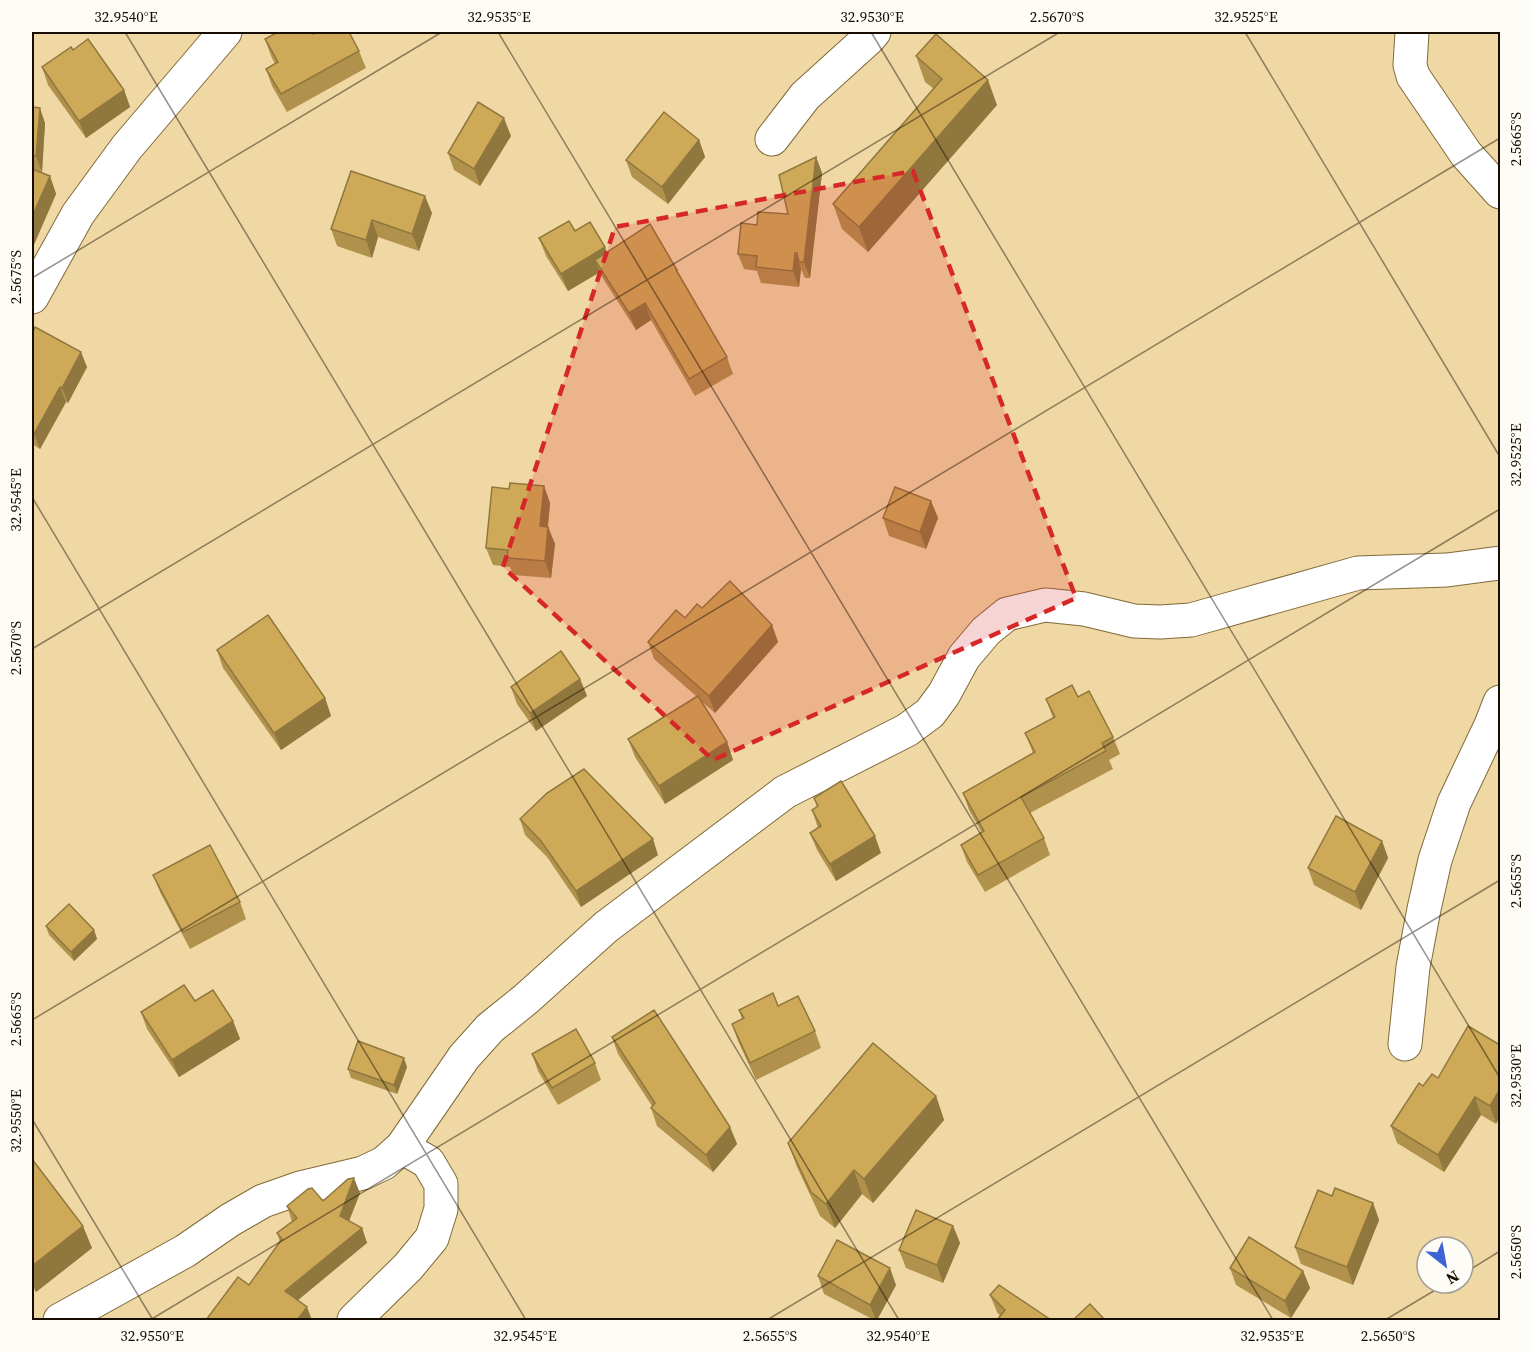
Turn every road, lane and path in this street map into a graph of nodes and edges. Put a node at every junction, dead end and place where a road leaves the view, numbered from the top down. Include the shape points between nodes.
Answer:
1 (225, 32) edge
2 (874, 32) edge
3 (1412, 32) edge
4 (772, 139) dead end
5 (1500, 192) edge
6 (32, 297) edge
7 (1500, 563) edge
8 (1500, 702) edge
9 (1405, 1044) dead end
10 (402, 1147) junction
11 (60, 1320) edge
12 (354, 1320) edge

1 - 6 street via 127,147 78,214
2 - 4 street via 805,96
3 - 5 street via 1413,76 1466,154
7 - 10 street via 1447,570 1358,573 1191,620 1134,621 1045,605 1007,614 964,657 930,713 907,730 785,792 606,927 490,1028 464,1057
8 - 9 street via 1454,803 1435,860 1413,967
10 - 11 street via 363,1173 263,1201 185,1251
10 - 12 street via 428,1162 441,1184 441,1209 432,1238

